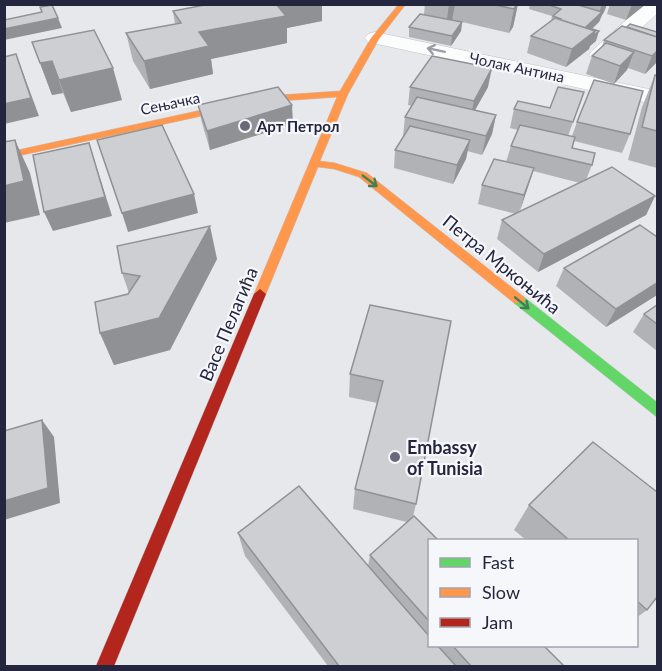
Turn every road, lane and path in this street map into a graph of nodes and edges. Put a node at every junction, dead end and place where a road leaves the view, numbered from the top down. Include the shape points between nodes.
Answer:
1 (403, 4) edge
2 (656, 4) edge
3 (375, 38) junction
4 (573, 78) junction
5 (344, 94) junction
6 (657, 98) edge
7 (4, 156) edge
8 (315, 164) junction
9 (657, 412) edge
10 (105, 666) edge

1 - 3 street, Васе Пелагића
2 - 4 street
4 -> 3 street, Чолак Антина
3 - 5 street, Васе Пелагића
4 - 6 street, Чолак Антина
5 - 7 street, Сењачка via 266,99
5 - 8 street, Васе Пелагића
8 -> 9 street, Петра Мркоњића via 363,175
8 - 10 street, Васе Пелагића

